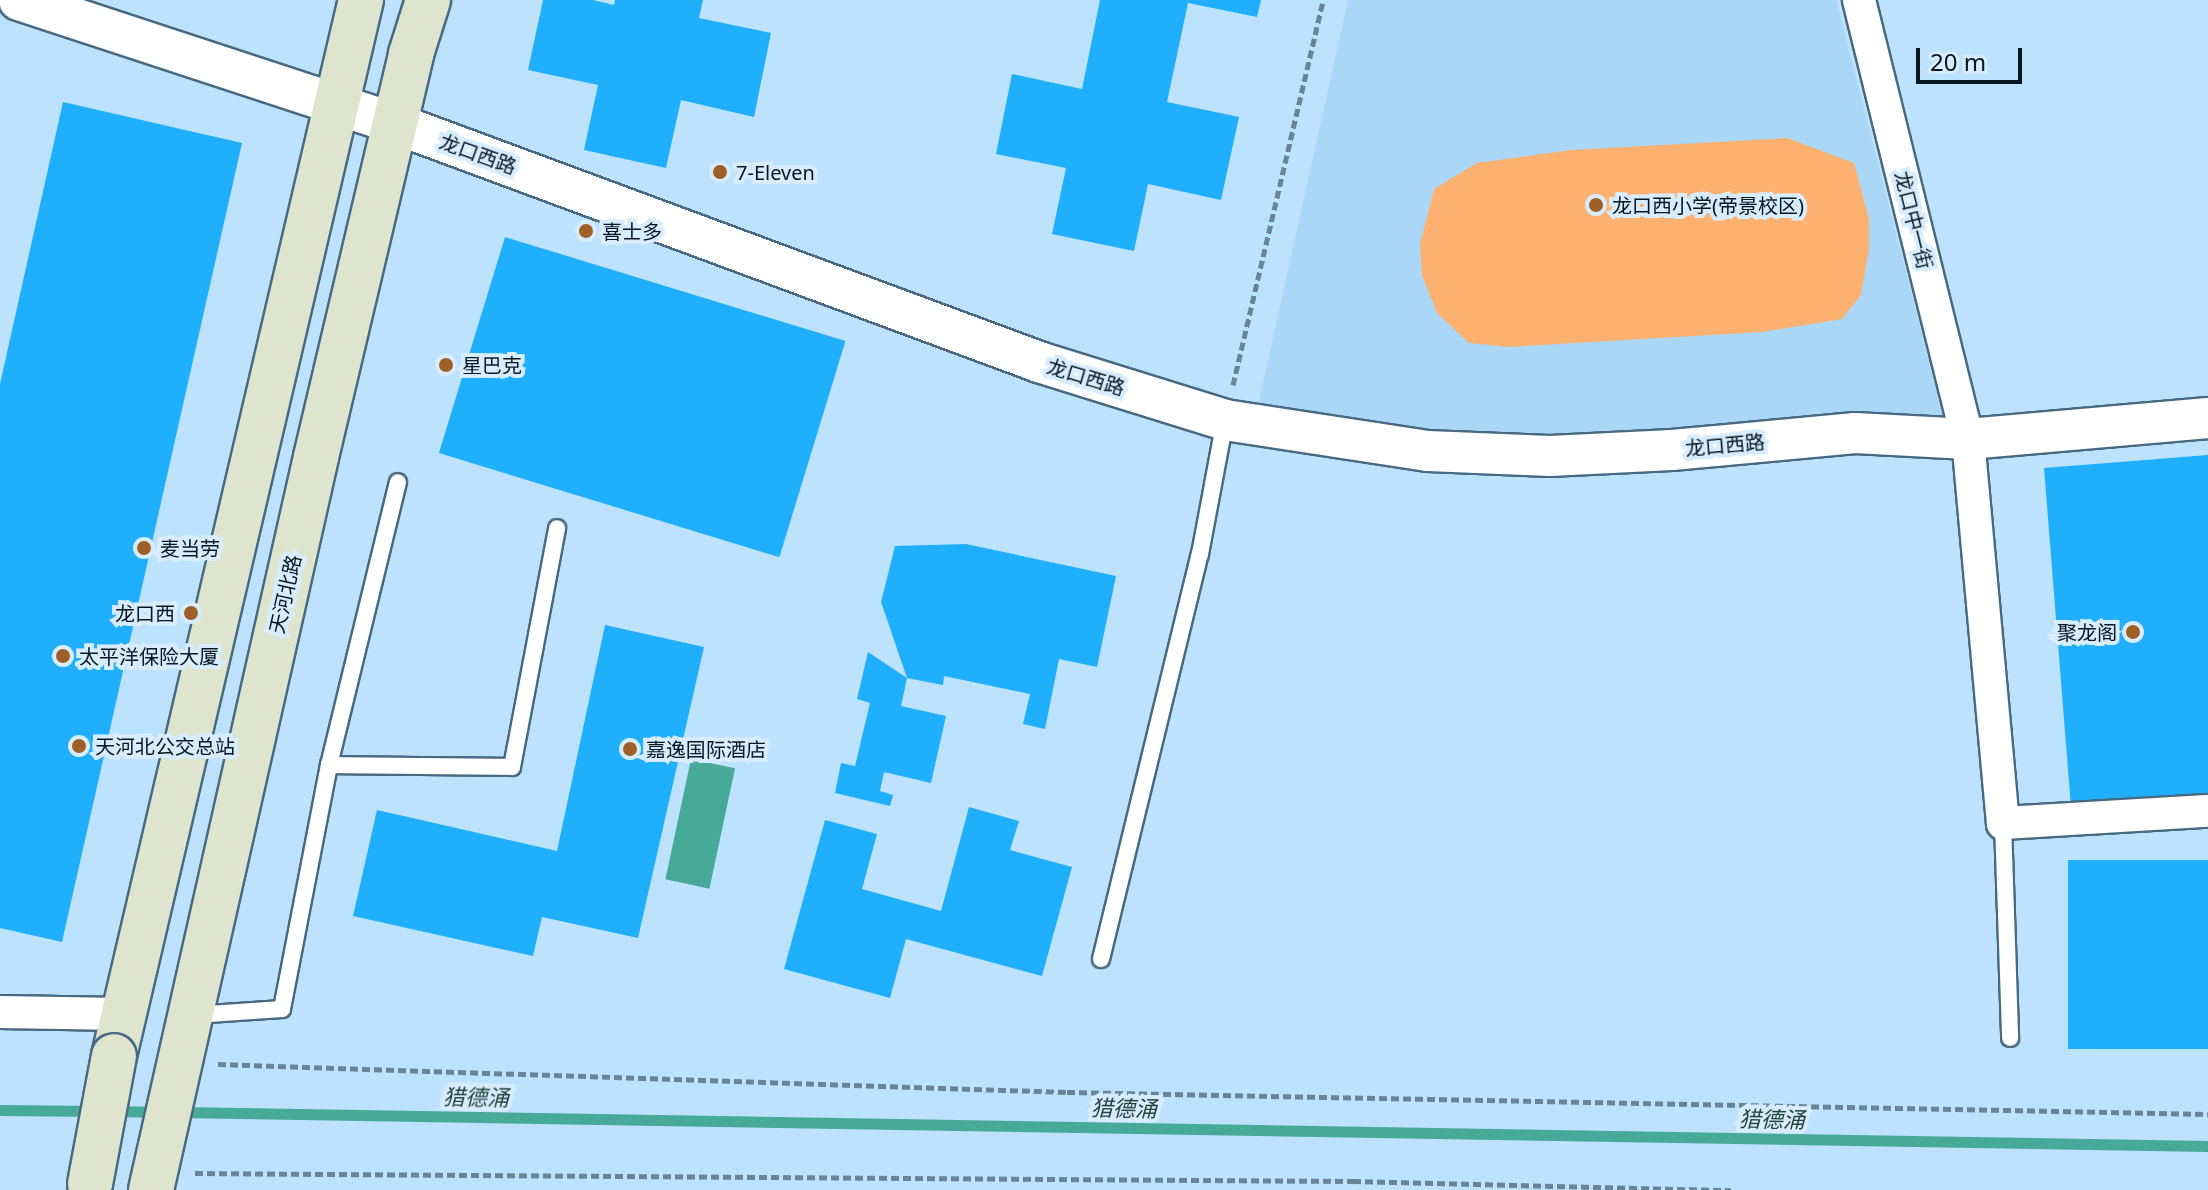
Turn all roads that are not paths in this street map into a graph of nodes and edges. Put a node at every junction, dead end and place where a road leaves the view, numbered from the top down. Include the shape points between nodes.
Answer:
1 (19, 0) edge
2 (361, 0) edge
3 (428, 0) edge
4 (1859, 0) edge
5 (336, 106) junction
6 (394, 123) junction
7 (2208, 418) edge
8 (1225, 420) junction
9 (1968, 439) junction
10 (398, 482) dead end
11 (557, 528) dead end
12 (329, 765) junction
13 (2208, 811) edge
14 (2003, 823) junction
15 (1101, 959) dead end
16 (0, 1012) edge
17 (123, 1014) junction
18 (188, 1015) junction
19 (2010, 1038) dead end
20 (153, 1181) edge
21 (89, 1187) edge

1 - 5 street, 龙口西路
2 - 5 main road
3 - 6 main road, 天河北路
4 - 9 street, 龙口中一街
5 - 6 street, 龙口西路
5 - 17 main road
6 - 8 street, 龙口西路 via 1039,362
6 - 18 main road, 天河北路
7 - 9 street, 龙口西路
8 - 9 street, 龙口西路 via 1428,451 1550,456 1855,433
8 - 15 lane via 1200,554
9 - 14 street, 龙口中一街
10 - 12 lane
11 - 12 lane via 512,767
12 - 18 lane via 282,1009
13 - 14 street
14 - 19 lane
16 - 17 street
17 - 21 main road, bridge
18 - 20 main road, 天河北路

